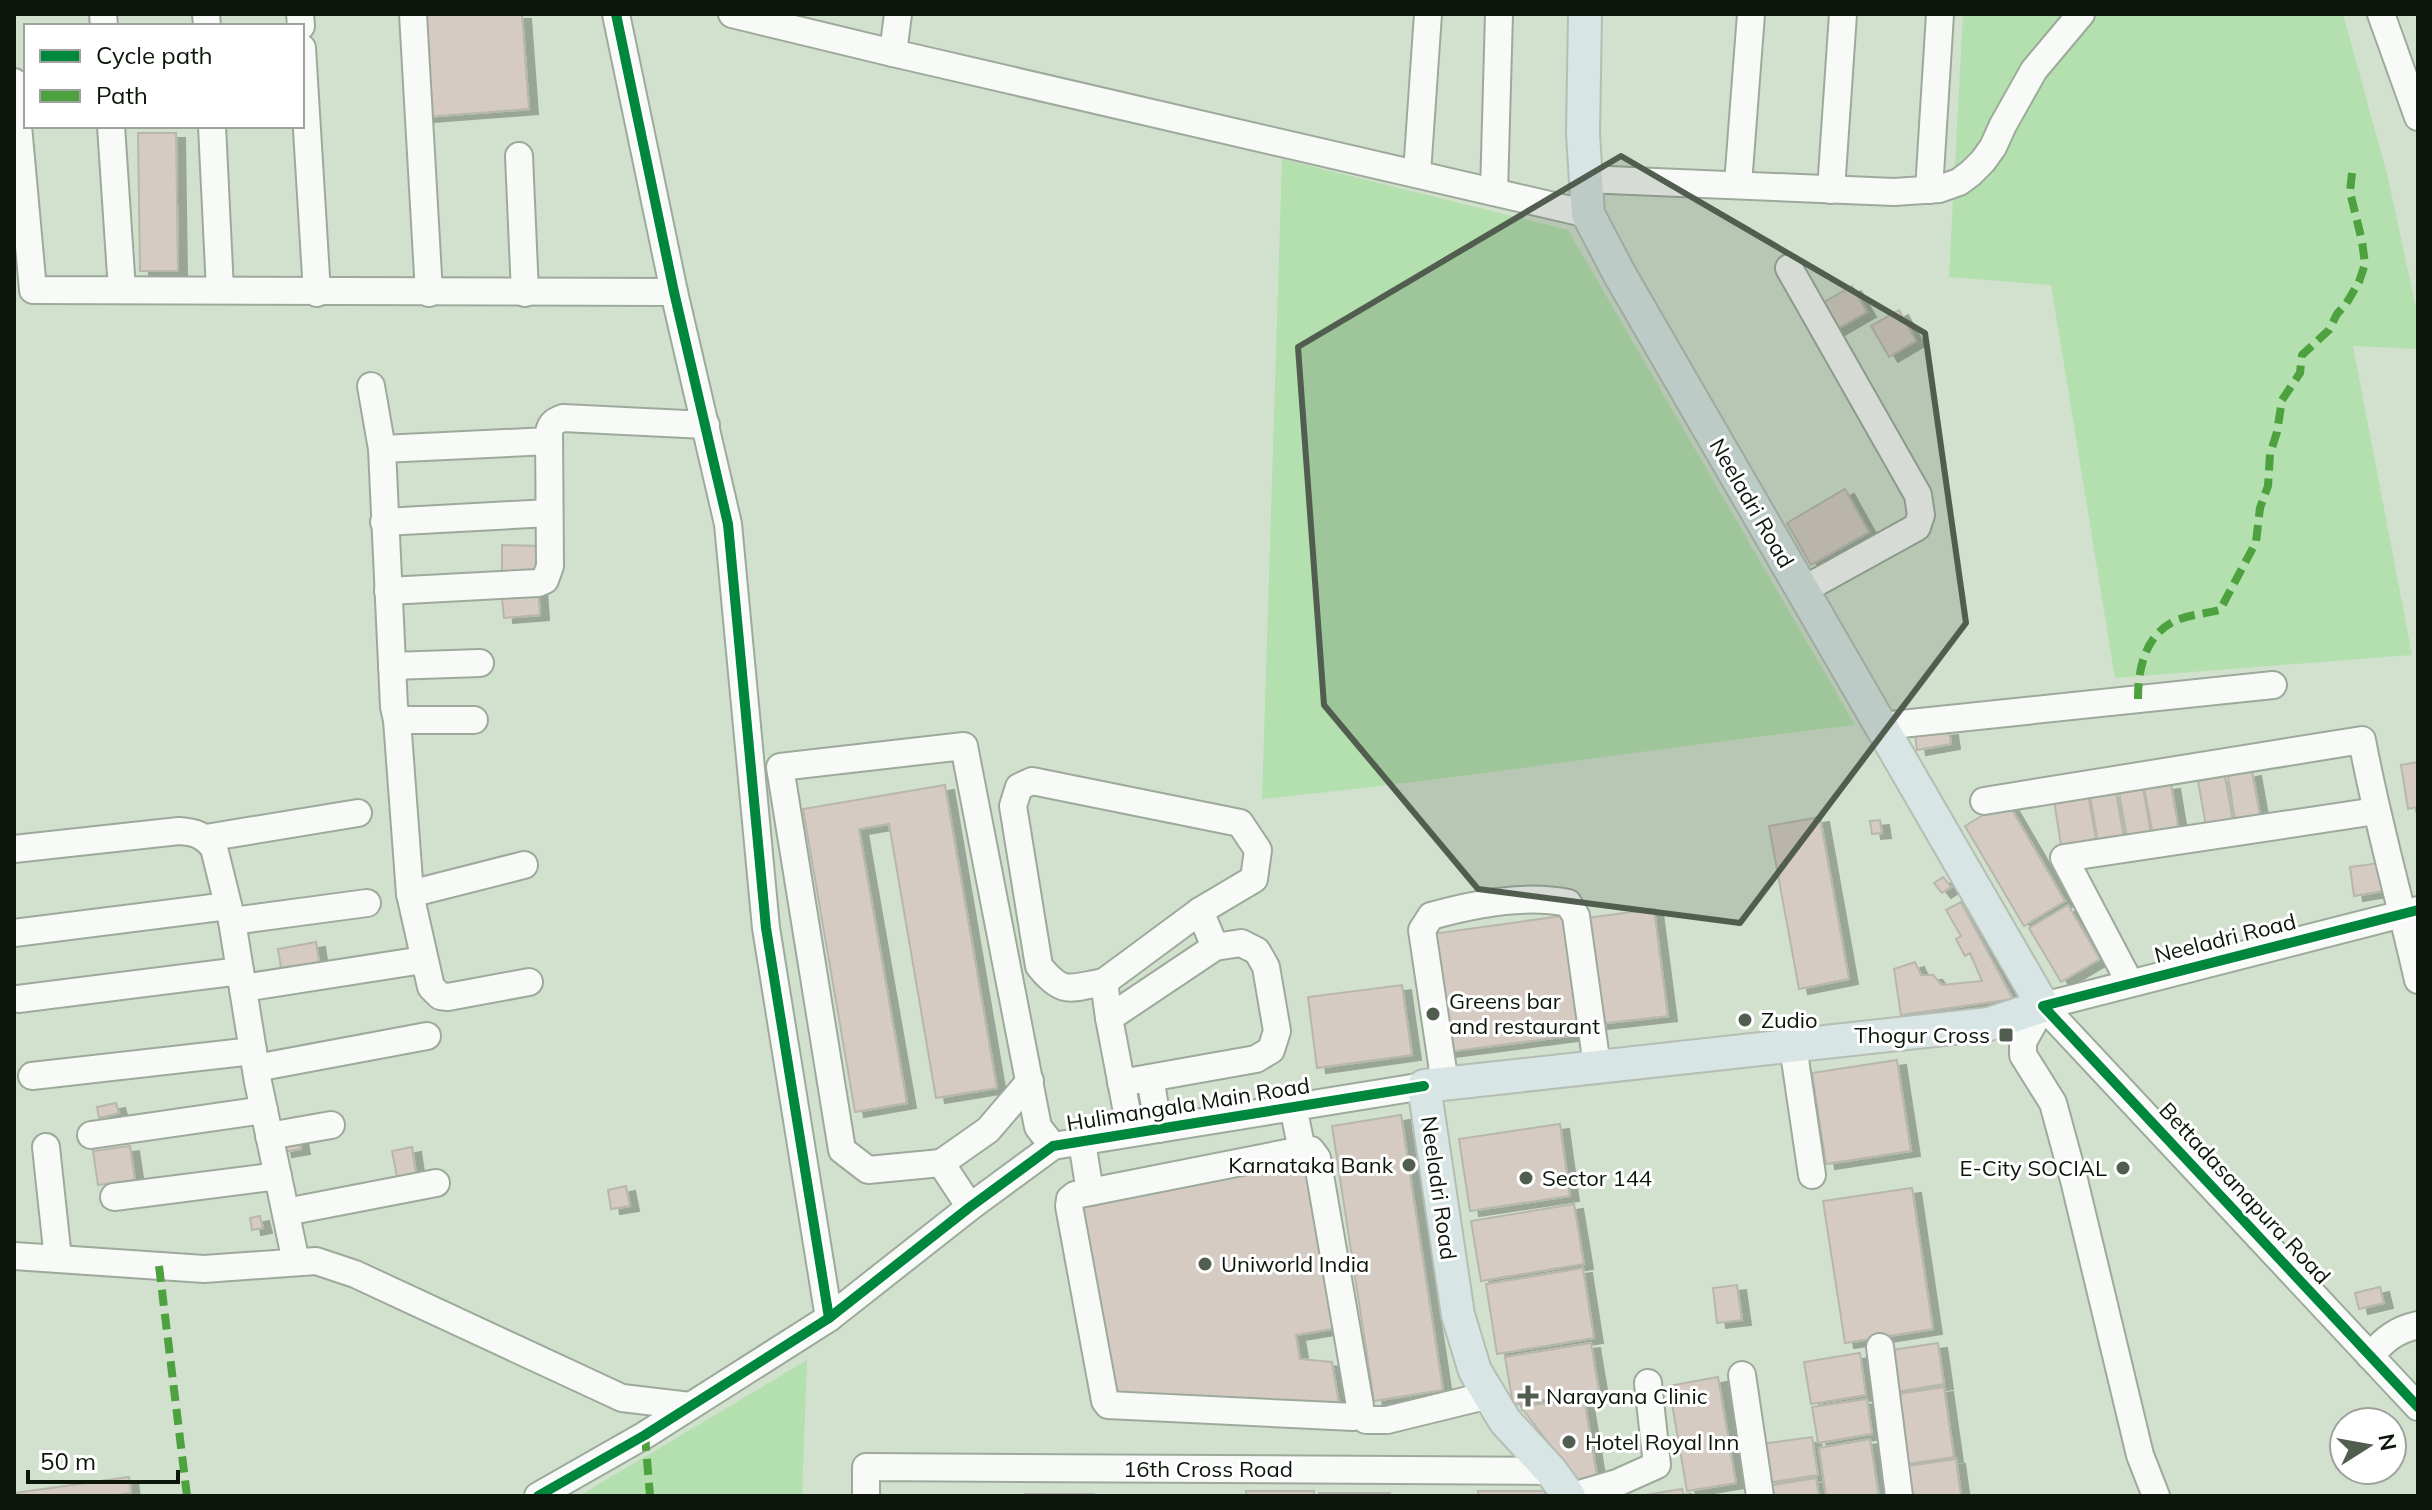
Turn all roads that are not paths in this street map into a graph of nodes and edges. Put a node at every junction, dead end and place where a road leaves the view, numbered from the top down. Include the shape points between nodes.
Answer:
1 (413, 14) edge
2 (616, 14) edge
3 (732, 14) edge
4 (898, 14) edge
5 (1428, 14) edge
6 (1499, 14) edge
7 (1585, 14) edge
8 (1751, 14) edge
9 (1843, 14) edge
10 (1940, 14) edge
11 (2081, 14) edge
12 (2381, 14) edge
13 (893, 53) junction
14 (2408, 54) edge
15 (304, 81) edge
16 (14, 82) edge
17 (2418, 117) edge
18 (111, 128) edge
19 (212, 128) edge
20 (519, 156) dead end
21 (1417, 173) junction
22 (1585, 179) junction
23 (1738, 184) junction
24 (1831, 190) junction
25 (1929, 190) junction
26 (1494, 192) junction
27 (1588, 214) junction
28 (1789, 268) dead end
29 (122, 290) junction
30 (220, 290) junction
31 (674, 292) junction
32 (317, 293) junction
33 (429, 293) junction
34 (525, 293) junction
35 (371, 386) dead end
36 (706, 425) junction
37 (549, 441) junction
38 (382, 449) junction
39 (549, 513) junction
40 (384, 522) junction
41 (1803, 590) junction
42 (388, 591) junction
43 (480, 663) dead end
44 (392, 666) junction
45 (2273, 685) dead end
46 (397, 720) junction
47 (474, 720) dead end
48 (1882, 726) junction
49 (1984, 801) dead end
50 (2376, 811) junction
51 (358, 813) dead end
52 (206, 838) junction
53 (14, 849) edge
54 (524, 865) dead end
55 (410, 894) junction
56 (367, 903) dead end
57 (1200, 911) junction
58 (2411, 912) edge
59 (230, 914) junction
60 (14, 933) edge
61 (1215, 947) junction
62 (423, 960) junction
63 (242, 980) junction
64 (2418, 980) edge
65 (529, 982) dead end
66 (1104, 982) junction
67 (2130, 983) junction
68 (18, 999) dead end
69 (2043, 1006) junction
70 (1109, 1018) junction
71 (427, 1036) dead end
72 (1793, 1046) junction
73 (254, 1059) junction
74 (1597, 1066) junction
75 (32, 1076) dead end
76 (1150, 1078) junction
77 (1030, 1081) junction
78 (1121, 1083) junction
79 (1435, 1085) junction
80 (1293, 1107) junction
81 (264, 1110) junction
82 (331, 1125) dead end
83 (1159, 1129) junction
84 (1131, 1133) junction
85 (91, 1135) dead end
86 (269, 1136) junction
87 (1082, 1142) junction
88 (1053, 1146) junction
89 (46, 1147) dead end
90 (1302, 1150) junction
91 (941, 1163) junction
92 (1812, 1175) dead end
93 (278, 1176) junction
94 (436, 1183) dead end
95 (1090, 1192) junction
96 (114, 1197) dead end
97 (970, 1207) junction
98 (286, 1212) junction
99 (14, 1256) edge
100 (58, 1259) junction
101 (296, 1262) junction
102 (829, 1318) junction
103 (2418, 1325) edge
104 (1880, 1347) dead end
105 (2370, 1356) junction
106 (1742, 1375) dead end
107 (1648, 1383) dead end
108 (1489, 1395) junction
109 (690, 1406) junction
110 (2418, 1407) edge
111 (1359, 1413) junction
112 (1564, 1488) edge
113 (538, 1496) edge
114 (866, 1496) edge
115 (1760, 1496) edge
116 (1899, 1496) edge
117 (2156, 1496) edge

1 - 33 street
2 - 31 street
3 - 13 street
4 - 13 street
5 - 21 street
6 - 26 street
7 - 22 main road, Neeladri Road
8 - 23 street
9 - 24 street
10 - 25 street
11 - 25 street via 2034,70 1983,161 1959,182
12 - 14 street
13 - 21 street
14 - 17 street
15 - 32 street
16 - 29 street via 33,290
18 - 29 street
19 - 30 street
20 - 34 street
21 - 26 street
22 - 23 street
22 - 27 main road, Neeladri Road
23 - 24 street
24 - 25 street
26 - 27 street
27 - 41 main road, Neeladri Road
28 - 41 street via 1918,495 1921,515 1917,527 1902,537
29 - 30 street
30 - 32 street
31 - 34 street
31 - 36 street
32 - 33 street
33 - 34 street
35 - 38 street
36 - 37 street via 563,418 551,426
36 - 102 street via 728,524 766,928
37 - 38 street
37 - 39 street
38 - 40 street
39 - 40 street
39 - 42 street via 550,566 545,580
40 - 42 street
41 - 48 main road, Neeladri Road
42 - 44 street
43 - 44 street
44 - 46 street
45 - 48 street
46 - 47 street
46 - 55 street
48 - 69 main road, Neeladri Road
49 - 50 street via 2362,740
50 - 58 street
50 - 67 street via 2064,858
51 - 52 street
52 - 53 street via 179,831
52 - 59 street via 214,848
54 - 55 street
55 - 62 street
56 - 59 street
57 - 61 street
57 - 66 street
57 - 66 street via 1254,879 1258,850 1240,823 1032,781 1019,787 1013,806 1039,966 1053,985
58 - 64 street
58 - 67 street, Neeladri Road
59 - 60 street
59 - 63 street
61 - 70 street
61 - 76 street via 1241,943 1257,951 1266,967 1277,1031 1271,1050 1256,1059
62 - 63 street
62 - 65 street via 428,981 440,996
63 - 68 street
63 - 73 street
66 - 70 street
67 - 69 street, Neeladri Road
69 - 72 main road, Neeladri Road via 1989,1024
69 - 105 street, Bettadasanapura Road
69 - 117 street via 2023,1042 2023,1055 2053,1103 2140,1455
70 - 78 street
71 - 73 street
72 - 74 main road, Neeladri Road
72 - 92 street
73 - 75 street
73 - 81 street
74 - 79 main road, Neeladri Road
74 - 79 street via 1576,916 1568,903 1531,899 1431,916 1422,930
76 - 78 street
76 - 83 street
77 - 88 street via 1038,1127
77 - 91 street via 988,1130
77 - 91 street via 964,746 780,767 842,1150 868,1170
78 - 84 street
79 - 80 street, Hulimangala Main Road
79 - 108 main road, Neeladri Road via 1458,1315 1475,1371
80 - 83 street, Hulimangala Main Road
80 - 90 street
81 - 85 street
81 - 86 street
82 - 86 street
83 - 84 street, Hulimangala Main Road
84 - 87 street, Hulimangala Main Road
86 - 93 street
87 - 88 street, Hulimangala Main Road
87 - 95 street
88 - 97 street, Hulimangala Main Road
89 - 100 street
90 - 95 street
90 - 111 street via 1311,1150 1317,1158
91 - 97 street
93 - 96 street
93 - 98 street
94 - 98 street
95 - 111 street via 1075,1195 1069,1206 1108,1405 1354,1417
97 - 102 street, Hulimangala Main Road
98 - 101 street
99 - 100 street
100 - 101 street via 204,1269
101 - 109 street via 316,1261 355,1274 622,1398
102 - 109 street, Hulimangala Main Road
103 - 105 street via 2389,1336
104 - 116 street
105 - 110 street, Bettadasanapura Road
106 - 115 street
107 - 112 street, 16th Cross Road via 1657,1465 1617,1483
108 - 111 street via 1387,1420 1366,1420
108 - 112 main road, Neeladri Road
109 - 113 street, Hulimangala Main Road
112 - 114 street, 16th Cross Road via 866,1467

